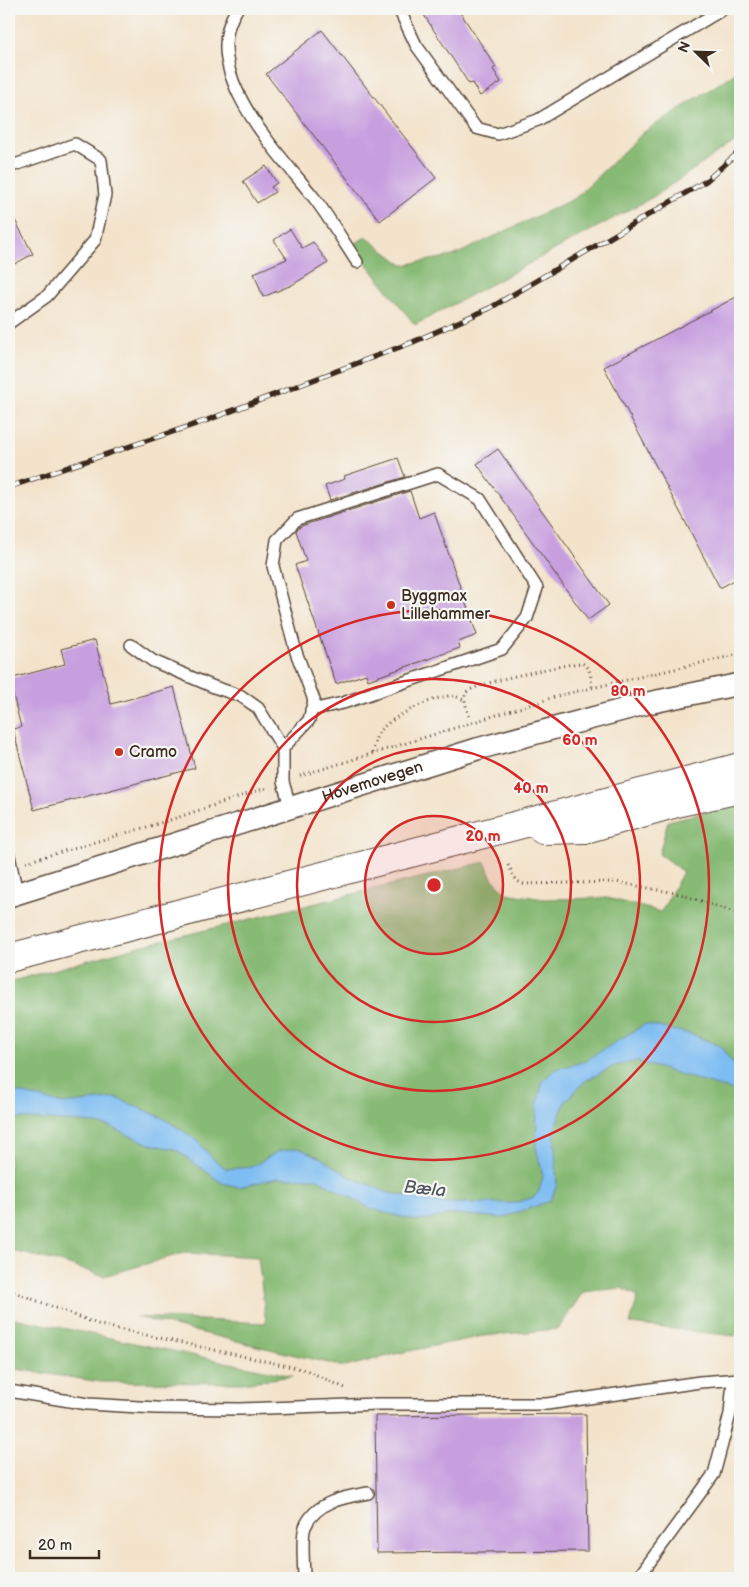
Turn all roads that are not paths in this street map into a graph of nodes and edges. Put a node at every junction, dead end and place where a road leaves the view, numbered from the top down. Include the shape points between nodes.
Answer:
1 (237, 9) edge
2 (399, 9) edge
3 (723, 9) edge
4 (9, 166) edge
5 (357, 262) dead end
6 (9, 323) edge
7 (131, 644) dead end
8 (740, 684) edge
9 (311, 710) junction
10 (283, 748) junction
11 (740, 750) edge
12 (740, 767) edge
13 (740, 789) edge
14 (290, 806) junction
15 (494, 832) junction
16 (10, 861) edge
17 (13, 894) edge
18 (202, 907) junction
19 (9, 958) edge
20 (737, 1380) edge
21 (9, 1391) edge
22 (368, 1493) dead end
23 (304, 1578) edge
24 (638, 1578) edge

1 - 5 lane via 226,43 230,74 243,106 319,204
2 - 3 lane via 416,45 476,128 498,134 538,120
4 - 6 lane via 74,144 101,160 105,195 95,240 47,296
7 - 10 lane via 154,661 241,696 258,708
8 - 14 street, Hovemovegen via 648,703 487,746
9 - 9 lane via 314,700 296,652 274,566 277,540 298,519 438,474 480,499 537,588 528,618 502,649 343,703
9 - 10 lane via 310,720
10 - 14 lane via 283,782
11 - 18 highway via 264,877 230,890
12 - 15 highway
13 - 15 highway via 585,829
14 - 17 street, Hovemovegen
15 - 18 highway
16 - 17 lane
18 - 19 highway
20 - 21 lane via 700,1382 547,1404 377,1404 239,1409 88,1404
20 - 24 lane via 714,1474
22 - 23 lane via 342,1498 319,1508 304,1528

